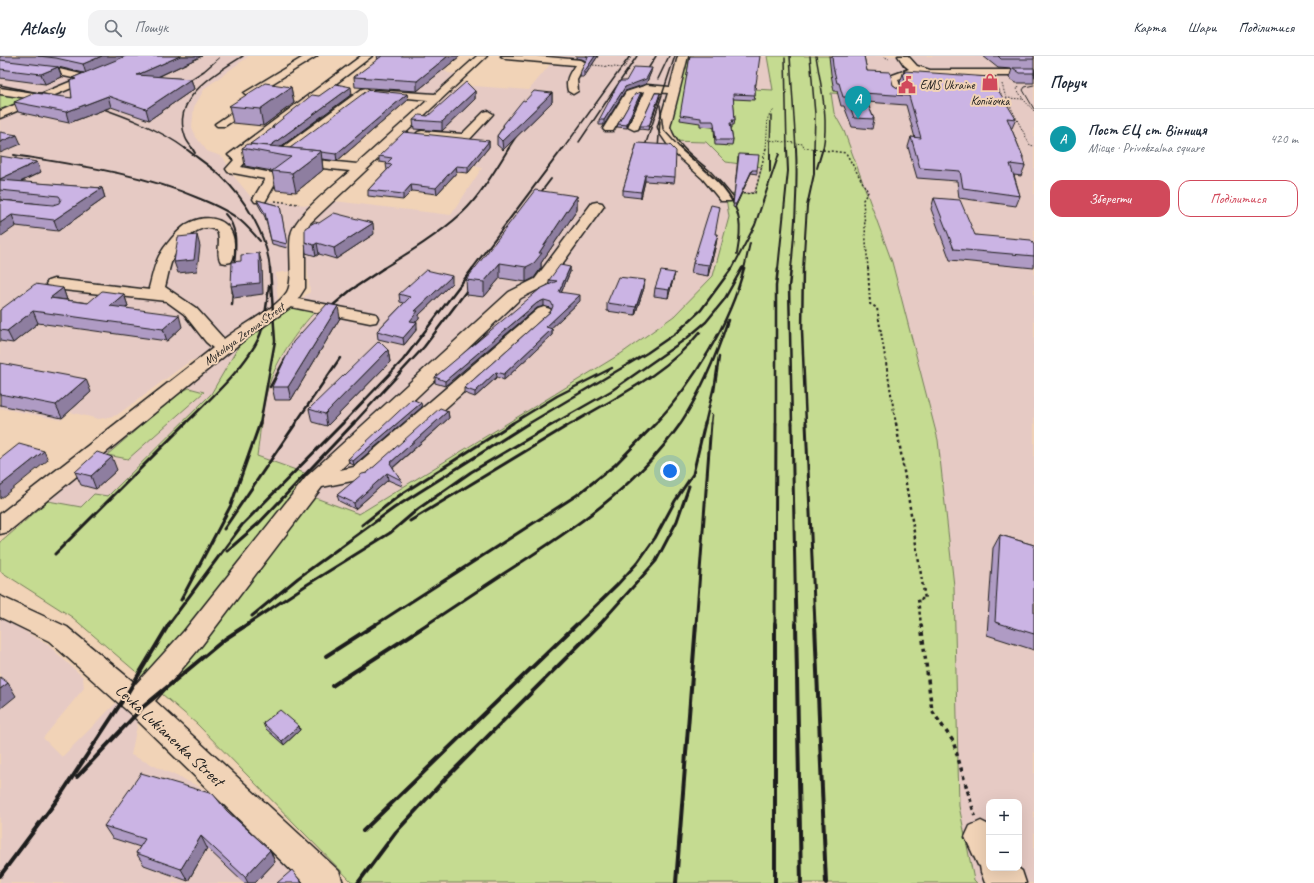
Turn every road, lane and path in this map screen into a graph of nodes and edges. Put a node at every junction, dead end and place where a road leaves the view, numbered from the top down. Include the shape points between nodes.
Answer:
1 (140, 56) edge
2 (312, 56) edge
3 (367, 56) edge
4 (482, 56) edge
5 (506, 56) edge
6 (632, 56) edge
7 (683, 56) edge
8 (903, 56) edge
9 (581, 63) junction
10 (0, 65) edge
11 (920, 70) junction
12 (950, 73) junction
13 (1001, 73) junction
14 (1034, 73) edge
15 (88, 78) junction
16 (324, 87) junction
17 (338, 88) edge
18 (651, 89) junction
19 (1017, 89) dead end
20 (352, 90) dead end
21 (675, 90) junction
22 (0, 91) edge
23 (366, 91) junction
24 (573, 91) dead end
25 (249, 93) junction
26 (897, 93) edge
27 (265, 95) junction
28 (41, 97) junction
29 (436, 97) junction
30 (1023, 99) junction
31 (238, 100) edge
32 (307, 100) junction
33 (774, 110) dead end
34 (1034, 111) edge
35 (488, 114) dead end
36 (0, 115) edge
37 (221, 124) dead end
38 (634, 127) dead end
39 (608, 129) dead end
40 (398, 132) junction
41 (768, 140) junction
42 (1034, 146) edge
43 (234, 154) junction
44 (275, 159) junction
45 (360, 168) junction
46 (725, 196) joint
47 (260, 199) joint
48 (597, 206) dead end
49 (319, 207) junction
50 (226, 259) dead end
51 (54, 284) dead end
52 (170, 297) junction
53 (288, 302) junction
54 (544, 312) dead end
55 (370, 318) dead end
56 (224, 348) junction
57 (315, 481) junction
58 (0, 526) edge
59 (0, 606) edge
60 (137, 702) junction
61 (985, 846) edge
62 (997, 871) edge
63 (327, 883) edge
64 (1010, 883) edge

1 - 15 main road
2 - 25 street
3 - 16 street
4 - 29 street, Mykolaya Zerova Street
5 - 9 street
6 - 9 path via 624,68
7 - 21 street
8 - 11 street via 910,66
9 - 24 street via 572,78
10 - 15 street
11 - 12 street
11 - 26 street via 892,78
12 - 13 street
12 - 13 street via 969,71 972,65
13 - 14 street
15 - 28 main road
16 - 17 street
16 - 32 street
18 - 21 street
18 - 38 street
18 - 39 street via 630,94
19 - 30 path
20 - 23 street
21 - 46 street via 664,127 666,136
22 - 28 street
23 - 29 street
23 - 44 street
25 - 27 street
25 - 31 street
27 - 32 street
27 - 37 street
28 - 36 main road
29 - 40 street, Mykolaya Zerova Street
30 - 34 path
30 - 42 path via 1006,98 1030,145
32 - 43 street
33 - 41 path via 768,117
35 - 40 street via 465,138
40 - 45 street, Mykolaya Zerova Street
41 - 46 path via 755,193
41 - 61 path via 846,153 868,192 863,200 870,304 877,308 925,599 918,599 932,711 953,741
43 - 44 street
43 - 47 street via 241,160 232,169 273,177
44 - 45 street
45 - 49 street, Mykolaya Zerova Street
47 - 49 path
48 - 57 street via 541,282 515,295
49 - 53 street, Mykolaya Zerova Street via 303,222 298,234 297,288
50 - 52 street via 227,237 220,225 201,223 192,227 167,255 157,288
51 - 52 street
52 - 56 street via 190,312
53 - 55 street
53 - 56 street, Mykolaya Zerova Street via 244,331
54 - 57 street via 360,473
56 - 58 street, Mykolaya Zerova Street
57 - 60 street via 192,638
59 - 60 street, Levka Lukianenka Street via 58,634
60 - 63 street, Levka Lukianenka Street
62 - 64 street

